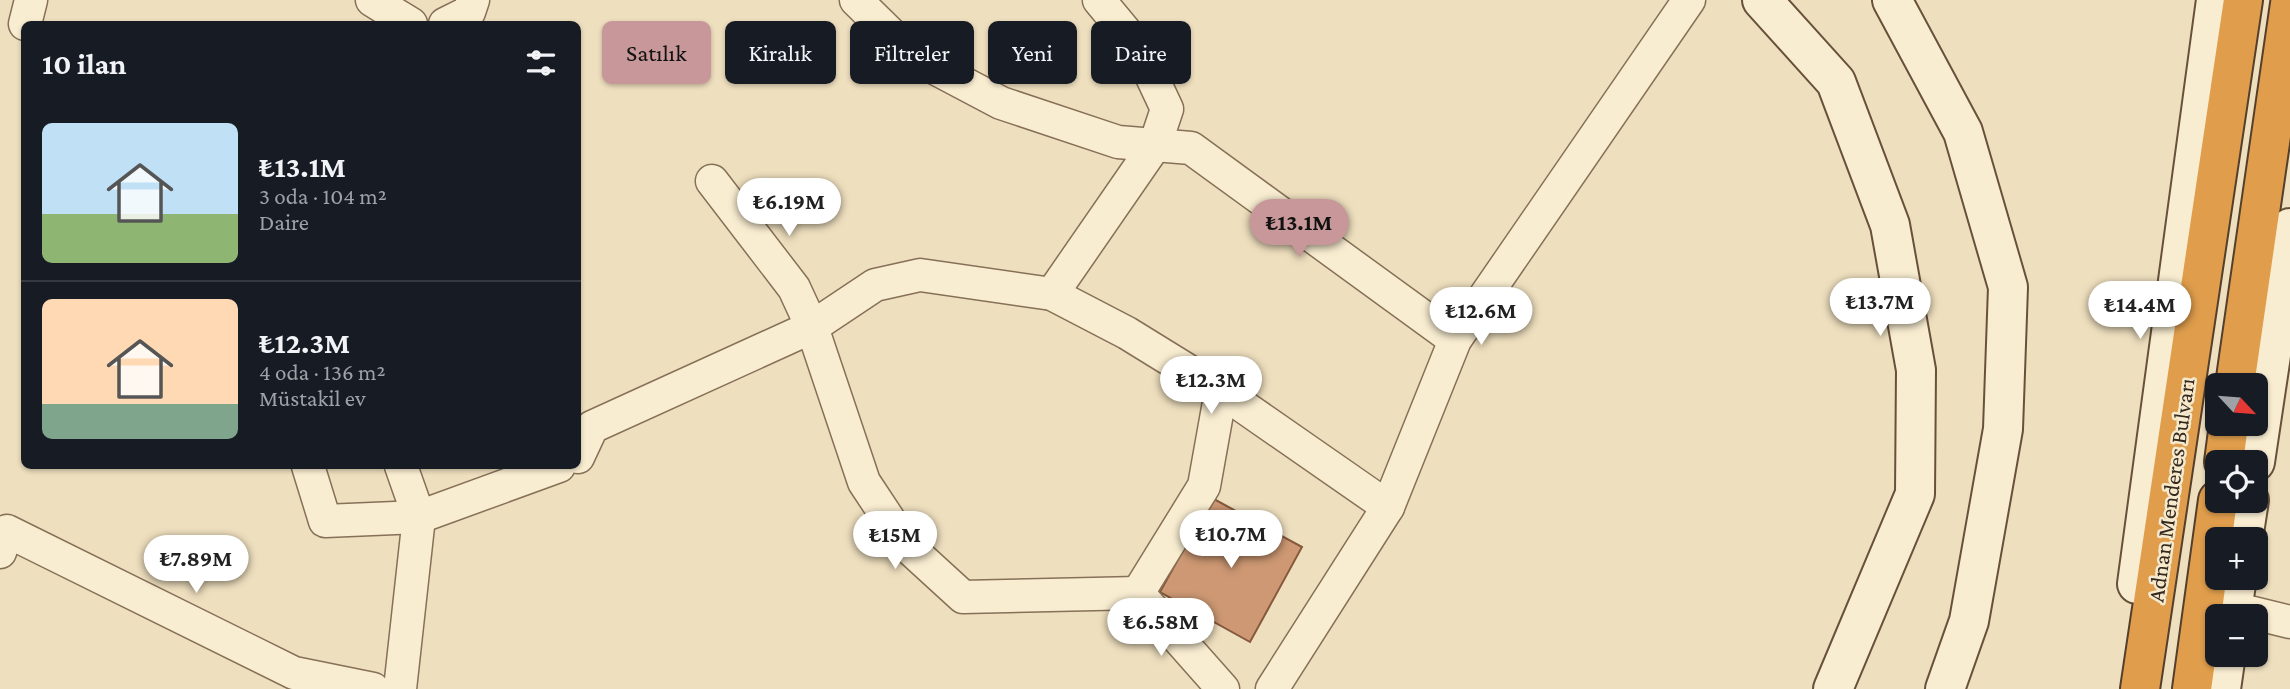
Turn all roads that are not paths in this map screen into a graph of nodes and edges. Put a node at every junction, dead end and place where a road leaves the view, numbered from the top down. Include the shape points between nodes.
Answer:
1 (30, 0) edge
2 (372, 0) edge
3 (473, 0) edge
4 (856, 0) edge
5 (1099, 0) edge
6 (1689, 0) edge
7 (1762, 0) edge
8 (1892, 0) edge
9 (2216, 0) edge
10 (2244, 0) edge
11 (2290, 4) edge
12 (26, 21) edge
13 (406, 21) edge
14 (451, 21) edge
15 (1154, 145) junction
16 (712, 181) dead end
17 (2290, 228) edge
18 (1052, 294) junction
19 (812, 327) junction
20 (1454, 340) junction
21 (2237, 373) edge
22 (1221, 391) junction
23 (585, 417) edge
24 (581, 440) edge
25 (2257, 450) edge
26 (310, 469) edge
27 (402, 469) edge
28 (551, 469) edge
29 (1388, 507) junction
30 (2216, 513) edge
31 (419, 517) junction
32 (0, 552) edge
33 (1138, 593) junction
34 (2234, 601) edge
35 (2290, 622) edge
36 (2224, 667) edge
37 (373, 689) edge
38 (400, 689) edge
39 (1223, 689) edge
40 (1272, 689) edge
41 (1833, 689) edge
42 (1945, 689) edge
43 (2123, 689) edge
44 (2140, 689) edge
45 (2192, 689) edge
46 (2221, 689) edge

1 - 12 street
2 - 13 street
3 - 14 street via 469,12
4 - 15 street via 914,57 1001,103 1118,142
5 - 15 street via 1138,47 1167,109
6 - 20 street
7 - 41 street via 1836,82 1890,225 1916,370 1915,494
8 - 42 street via 1964,132 2008,287 2003,429 1969,621
9 - 43 street
10 - 44 highway, Adnan Menderes Bulvarı
11 - 21 highway
15 - 18 street
15 - 20 street via 1191,148
16 - 19 street via 794,288
17 - 25 street
18 - 19 street via 920,275 875,285
18 - 22 street via 1127,333
19 - 23 street
19 - 33 street via 864,482 905,544 963,597
20 - 29 street
22 - 29 street
22 - 33 street via 1204,486
23 - 24 street
26 - 31 street via 325,521
27 - 31 street
28 - 31 street
29 - 40 street
30 - 45 highway, Adnan Menderes Bulvarı
31 - 38 street
32 - 37 street via 7,531 294,673
33 - 39 street
34 - 35 street
36 - 46 street

